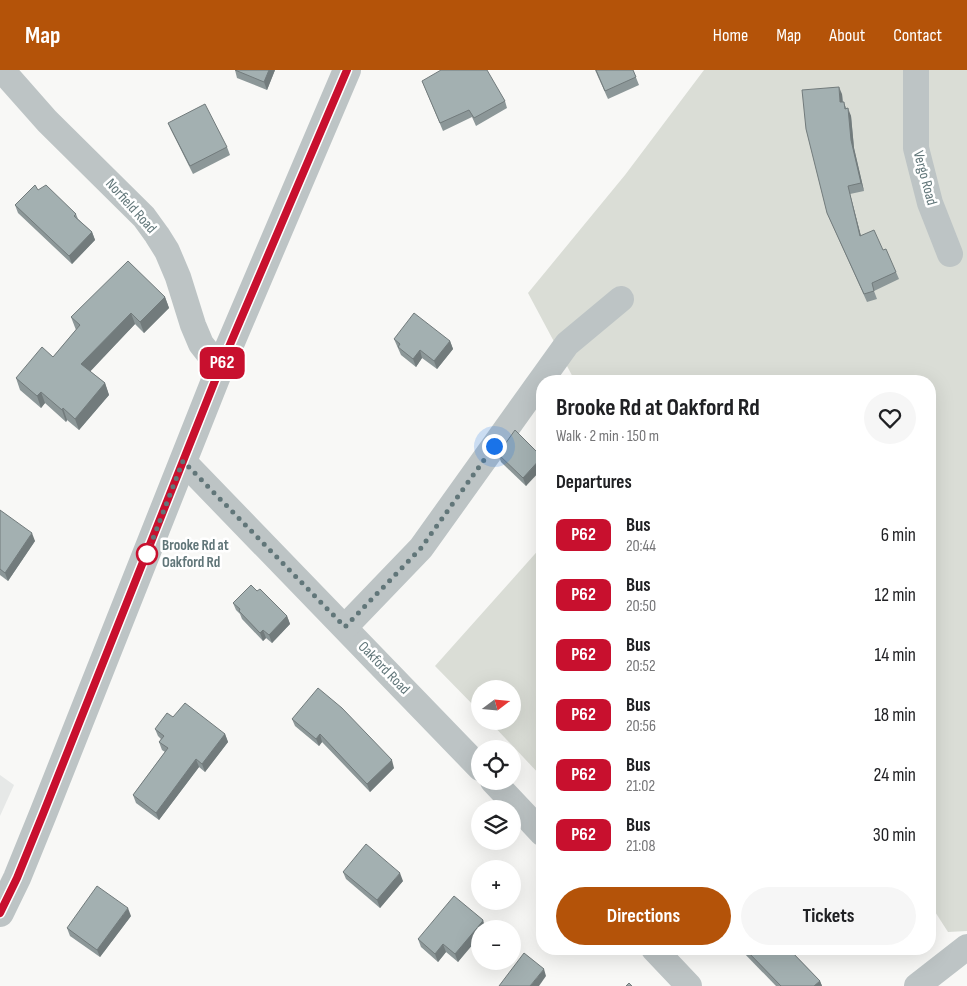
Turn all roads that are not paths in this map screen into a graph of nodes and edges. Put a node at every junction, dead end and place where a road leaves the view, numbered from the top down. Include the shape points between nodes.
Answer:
1 (2, 70) edge
2 (347, 70) edge
3 (916, 70) edge
4 (950, 254) dead end
5 (622, 299) dead end
6 (220, 368) junction
7 (545, 375) edge
8 (536, 387) edge
9 (183, 461) junction
10 (345, 627) junction
11 (471, 759) edge
12 (501, 790) edge
13 (536, 827) edge
14 (0, 913) edge
15 (967, 947) edge
16 (660, 955) edge
17 (689, 986) edge
18 (917, 986) edge

1 - 6 street, Norfield Road via 144,217 167,251 201,344
2 - 6 street
3 - 4 street, Vergo Road via 916,148 930,203
5 - 7 street via 567,344
6 - 9 street
8 - 10 street via 421,548
9 - 10 street, Oakford Road
9 - 14 street via 43,814
10 - 11 street, Oakford Road
12 - 13 street
15 - 18 street
16 - 17 street

